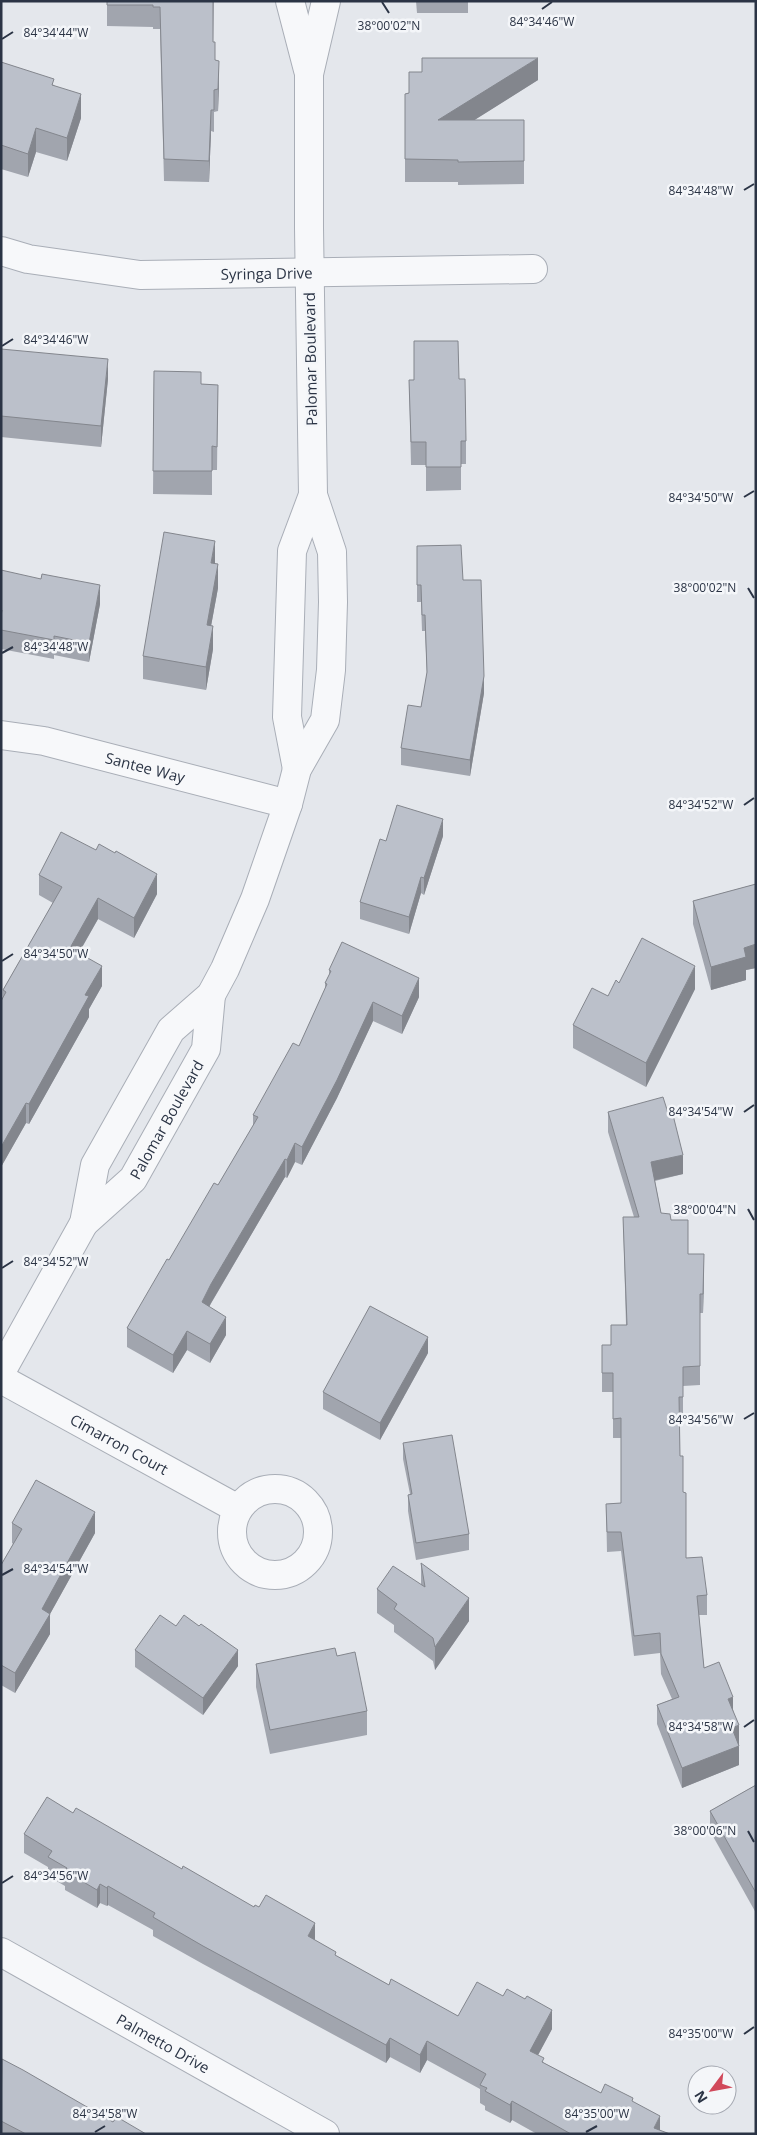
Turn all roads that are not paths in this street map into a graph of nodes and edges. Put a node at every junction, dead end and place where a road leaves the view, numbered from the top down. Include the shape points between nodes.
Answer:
1 (290, 1) edge
2 (326, 1) edge
3 (309, 74) junction
4 (1, 251) edge
5 (533, 269) dead end
6 (309, 274) junction
7 (313, 495) junction
8 (1, 735) edge
9 (297, 769) junction
10 (288, 804) junction
11 (211, 995) junction
12 (84, 1223) junction
13 (1, 1372) edge
14 (1, 1379) edge
15 (238, 1509) dead end
16 (1, 1952) edge
17 (325, 2134) edge

1 - 3 street, Palomar Boulevard
2 - 3 street, Palomar Boulevard
3 - 6 street, Palomar Boulevard
4 - 6 street, Syringa Drive via 28,259 140,276
5 - 6 street, Syringa Drive
6 - 7 street, Palomar Boulevard
7 - 9 street, Palomar Boulevard via 292,551 287,718
7 - 9 street, Palomar Boulevard via 332,552 331,670 325,720
8 - 10 street, Santee Way via 44,741
9 - 10 street, Palomar Boulevard
10 - 11 street, Palomar Boulevard via 255,899
11 - 12 street, Palomar Boulevard via 171,1030 95,1166
11 - 12 street, Palomar Boulevard via 206,1049 133,1179
12 - 13 street, Palomar Boulevard
14 - 15 street, Cimarron Court
16 - 17 street, Palmetto Drive

